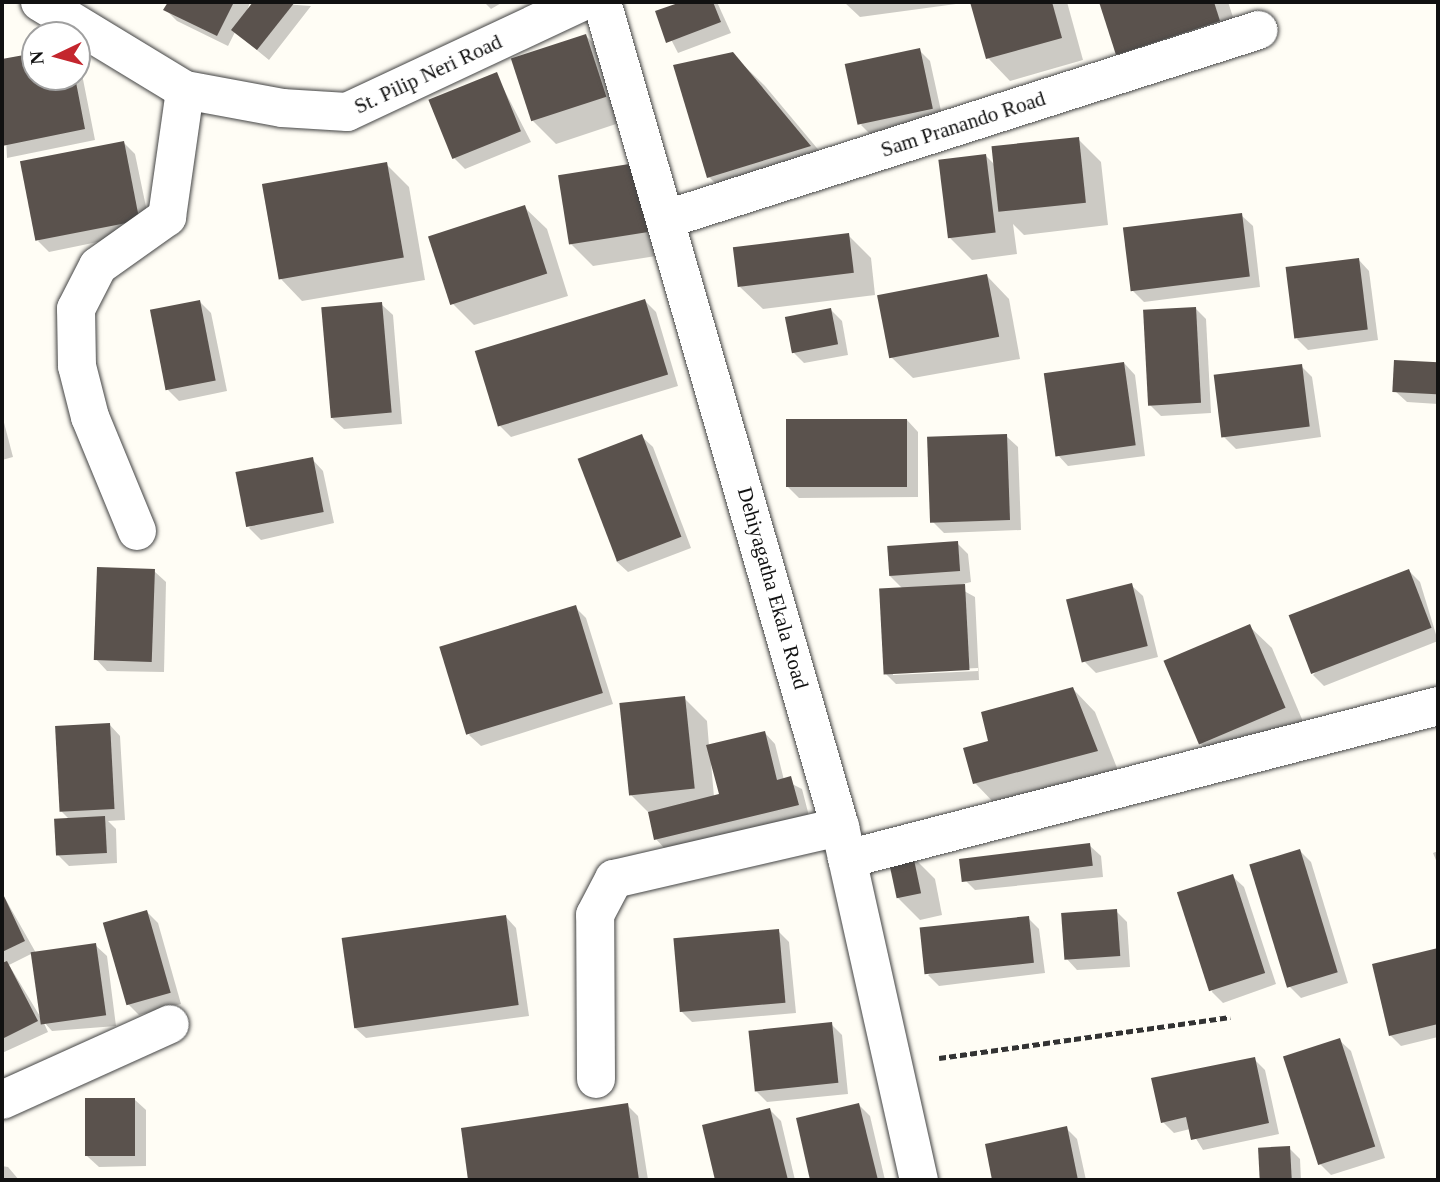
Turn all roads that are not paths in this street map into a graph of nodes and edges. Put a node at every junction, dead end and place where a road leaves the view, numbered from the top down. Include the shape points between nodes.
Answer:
1 (40, 2) edge
2 (582, 2) edge
3 (602, 2) edge
4 (1259, 30) dead end
5 (185, 90) junction
6 (667, 219) junction
7 (137, 531) dead end
8 (1438, 706) edge
9 (844, 843) junction
10 (170, 1024) dead end
11 (596, 1079) dead end
12 (2, 1100) edge
13 (919, 1180) edge

1 - 5 street, St. Pilip Neri Road
2 - 5 street, St. Pilip Neri Road via 347,112 282,108
3 - 6 street, Dehiyagatha Ekala Road
4 - 6 street, Sam Pranando Road
5 - 7 street via 167,217 98,266 76,309 77,366 90,417
6 - 9 street, Dehiyagatha Ekala Road
8 - 9 street
9 - 11 street via 614,879 595,915
9 - 13 street, Dehiyagatha Ekala Road
10 - 12 street

